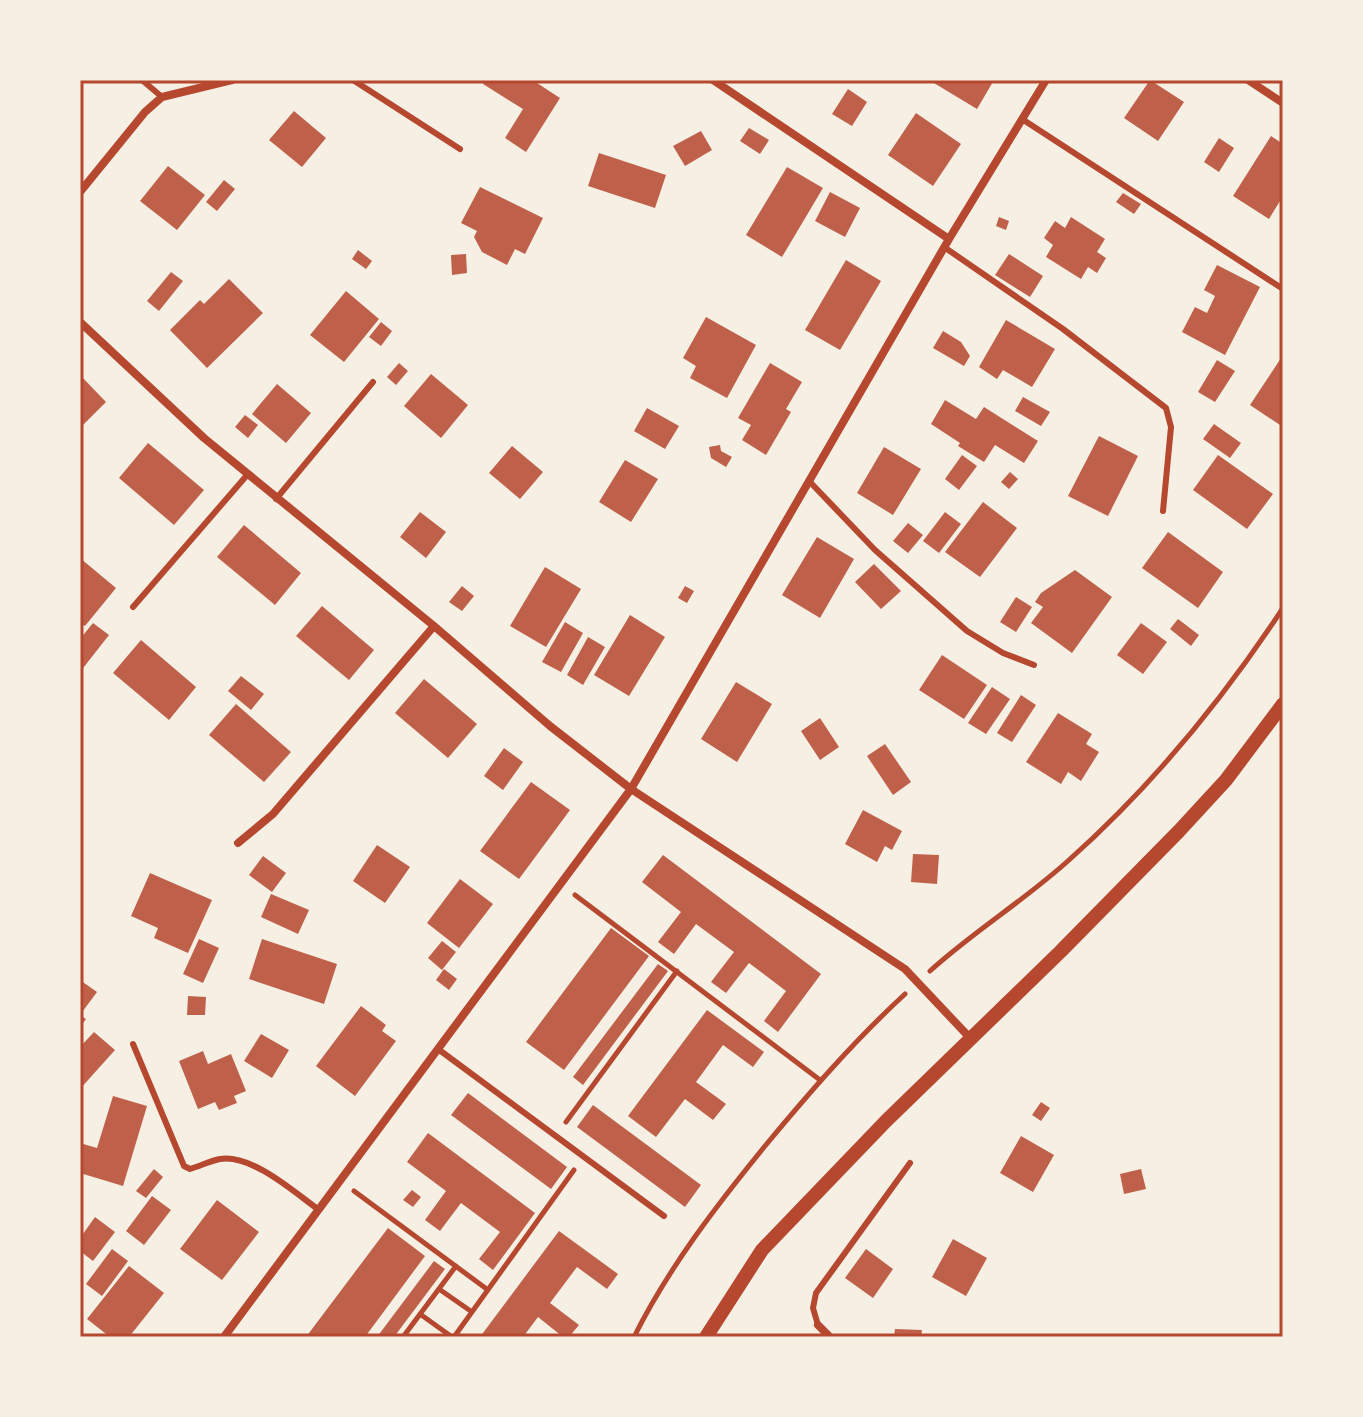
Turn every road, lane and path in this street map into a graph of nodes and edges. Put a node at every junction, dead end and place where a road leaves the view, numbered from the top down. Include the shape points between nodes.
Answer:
1 (142, 80) edge
2 (232, 80) edge
3 (353, 80) edge
4 (713, 80) edge
5 (1046, 80) edge
6 (1248, 80) edge
7 (162, 97) junction
8 (1283, 103) edge
9 (1022, 119) junction
10 (460, 149) dead end
11 (80, 192) edge
12 (947, 243) junction
13 (1283, 289) edge
14 (80, 322) edge
15 (373, 382) dead end
16 (248, 474) junction
17 (810, 482) junction
18 (276, 499) junction
19 (1163, 511) dead end
20 (133, 607) dead end
21 (1283, 608) edge
22 (434, 626) junction
23 (1034, 665) dead end
24 (1283, 704) edge
25 (631, 789) junction
26 (238, 843) dead end
27 (561, 885) junction
28 (677, 971) junction
29 (919, 981) junction
30 (971, 1039) junction
31 (133, 1044) dead end
32 (438, 1049) junction
33 (820, 1080) junction
34 (556, 1136) junction
35 (584, 1157) junction
36 (910, 1163) dead end
37 (341, 1181) junction
38 (319, 1210) junction
39 (664, 1216) dead end
40 (456, 1266) junction
41 (439, 1289) junction
42 (488, 1290) junction
43 (472, 1312) junction
44 (420, 1314) junction
45 (818, 1325) joint
46 (224, 1337) edge
47 (403, 1337) edge
48 (453, 1337) edge
49 (634, 1337) edge
50 (706, 1337) edge
51 (830, 1337) edge

1 - 7 lane
2 - 7 street
3 - 10 lane
4 - 12 street
5 - 9 street
6 - 8 street
7 - 11 street
9 - 12 street
9 - 13 lane
12 - 17 street
12 - 19 lane via 1166,408 1171,427
14 - 16 street
15 - 18 lane
16 - 18 street
16 - 20 lane
17 - 23 lane via 875,550 967,631
17 - 25 street
18 - 22 street
21 - 29 path via 1150,779 1070,860
22 - 25 street
22 - 26 street via 273,814
24 - 30 street via 1226,780 1179,831
25 - 27 street
25 - 29 street
27 - 28 path
27 - 32 street
28 - 33 path
28 - 34 path
29 - 30 street
29 - 33 path
30 - 50 street via 762,1250
31 - 38 lane via 184,1166 190,1169 221,1159 245,1162
32 - 34 lane
32 - 37 street
33 - 49 path via 700,1229
34 - 35 lane
35 - 39 lane
35 - 42 path
36 - 45 lane via 816,1293
37 - 38 street
37 - 40 path
38 - 46 street
40 - 41 path
40 - 42 path
41 - 43 path
41 - 44 path
42 - 43 path
43 - 48 path
44 - 47 path
44 - 48 path
45 - 51 street

